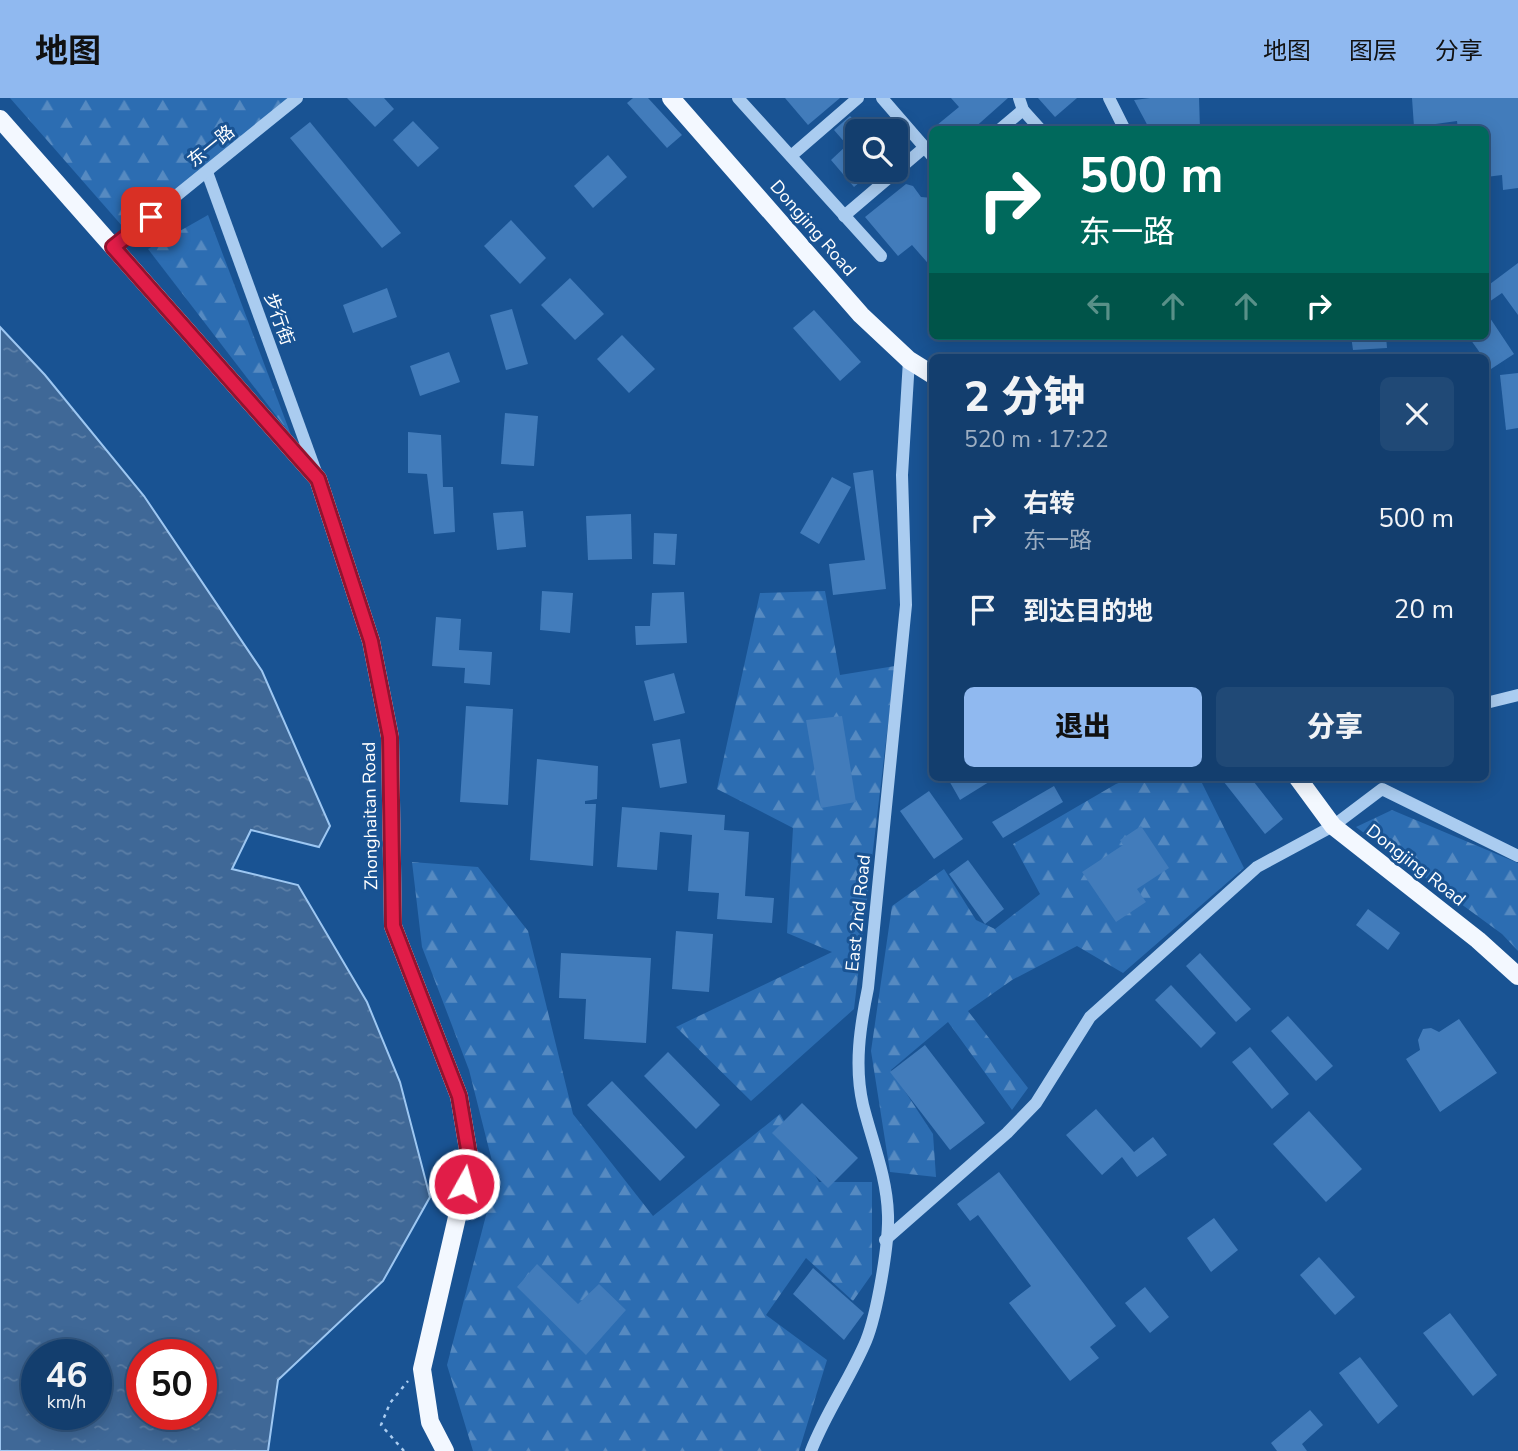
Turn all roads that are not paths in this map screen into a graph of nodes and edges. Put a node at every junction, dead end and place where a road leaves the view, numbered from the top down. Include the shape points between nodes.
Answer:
1 (298, 98) edge
2 (671, 98) edge
3 (738, 98) edge
4 (858, 98) edge
5 (882, 98) edge
6 (1109, 98) edge
7 (1021, 104) edge
8 (0, 119) edge
9 (1002, 126) edge
10 (1038, 126) edge
11 (1123, 126) edge
12 (929, 152) edge
13 (791, 156) junction
14 (207, 172) junction
15 (844, 216) junction
16 (113, 247) junction
17 (881, 256) dead end
18 (909, 360) junction
19 (929, 373) edge
20 (318, 479) junction
21 (1518, 695) edge
22 (1489, 702) edge
23 (1300, 781) edge
24 (1381, 783) edge
25 (1333, 826) junction
26 (1518, 856) edge
27 (1518, 976) edge
28 (885, 1240) junction
29 (445, 1451) edge
30 (811, 1451) edge

1 - 14 street, 东一路
2 - 18 main road, Dongjing Road via 861,315
3 - 13 street
4 - 13 street
5 - 12 street
6 - 11 street
7 - 9 street
7 - 10 street
8 - 16 main road, Zhonghaitan Road
12 - 15 street
13 - 15 street
14 - 16 street, 东一路
14 - 20 street, 步行街
15 - 17 street
16 - 20 main road, Zhonghaitan Road
18 - 19 main road, Dongjing Road
18 - 28 street, East 2nd Road via 902,475 906,605 867,989 857,1041 862,1102 888,1215
20 - 29 main road, Zhonghaitan Road via 371,641 390,737 393,926 459,1096 470,1161 422,1373 430,1422
21 - 22 street
23 - 25 main road, Dongjing Road
24 - 25 street
24 - 26 street
25 - 27 main road, Dongjing Road
25 - 28 street via 1257,867 1090,1017 1036,1103
28 - 30 street, East 2nd Road via 867,1339

